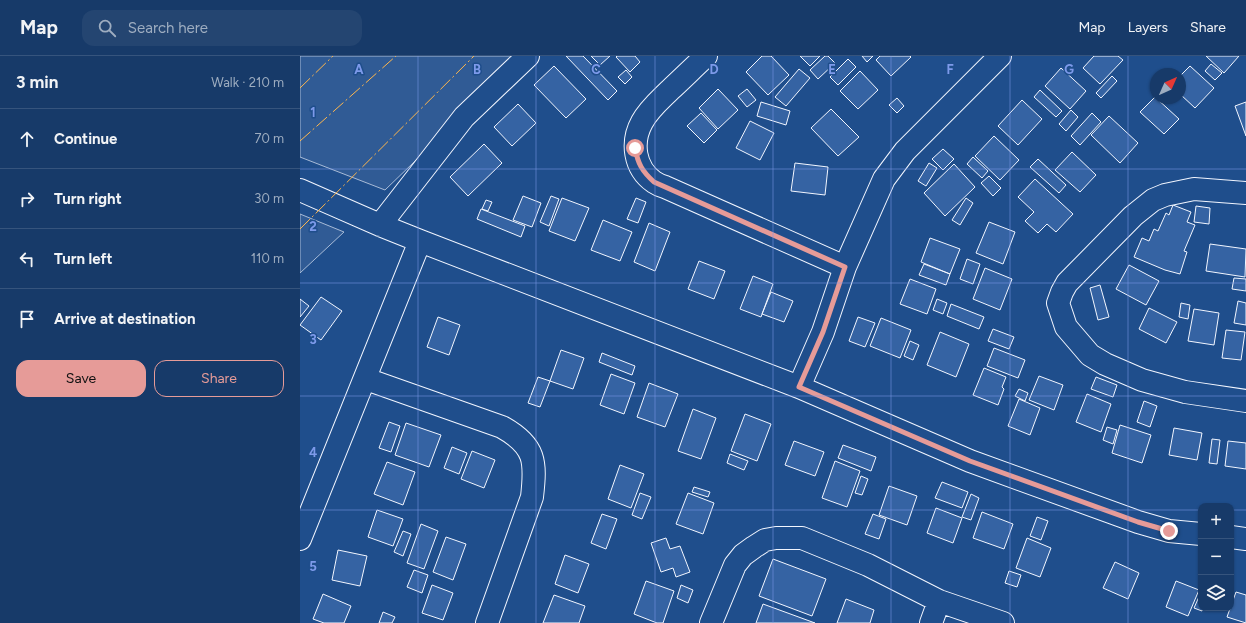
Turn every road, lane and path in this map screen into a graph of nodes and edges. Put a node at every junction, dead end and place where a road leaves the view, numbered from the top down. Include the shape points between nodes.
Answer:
1 (528, 56) edge
2 (706, 56) edge
3 (1000, 56) edge
4 (300, 190) edge
5 (1246, 193) edge
6 (380, 225) junction
7 (420, 241) junction
8 (845, 267) junction
9 (366, 379) junction
10 (799, 387) junction
11 (1246, 401) edge
12 (1198, 534) edge
13 (1234, 538) edge
14 (300, 539) edge
15 (1246, 539) edge
16 (939, 601) junction
17 (488, 623) edge
18 (711, 623) edge
19 (931, 623) edge
20 (1003, 623) edge

1 - 6 street via 464,117
2 - 8 street via 653,106 642,122 635,148 641,168 654,182
3 - 8 street via 893,166 884,179
4 - 6 street
5 - 11 street via 1194,189 1153,200 1067,283 1058,302 1066,326 1090,355 1105,364 1142,380 1185,392
6 - 7 street
7 - 9 street
7 - 10 street
8 - 10 street via 823,332
9 - 14 street
9 - 17 street via 502,427 513,433 530,450 535,476 532,497
10 - 12 street via 970,461 1138,522 1169,531
13 - 15 street
16 - 18 street via 868,565 802,538 776,538 765,540 754,547 735,565
16 - 19 street
16 - 20 street

